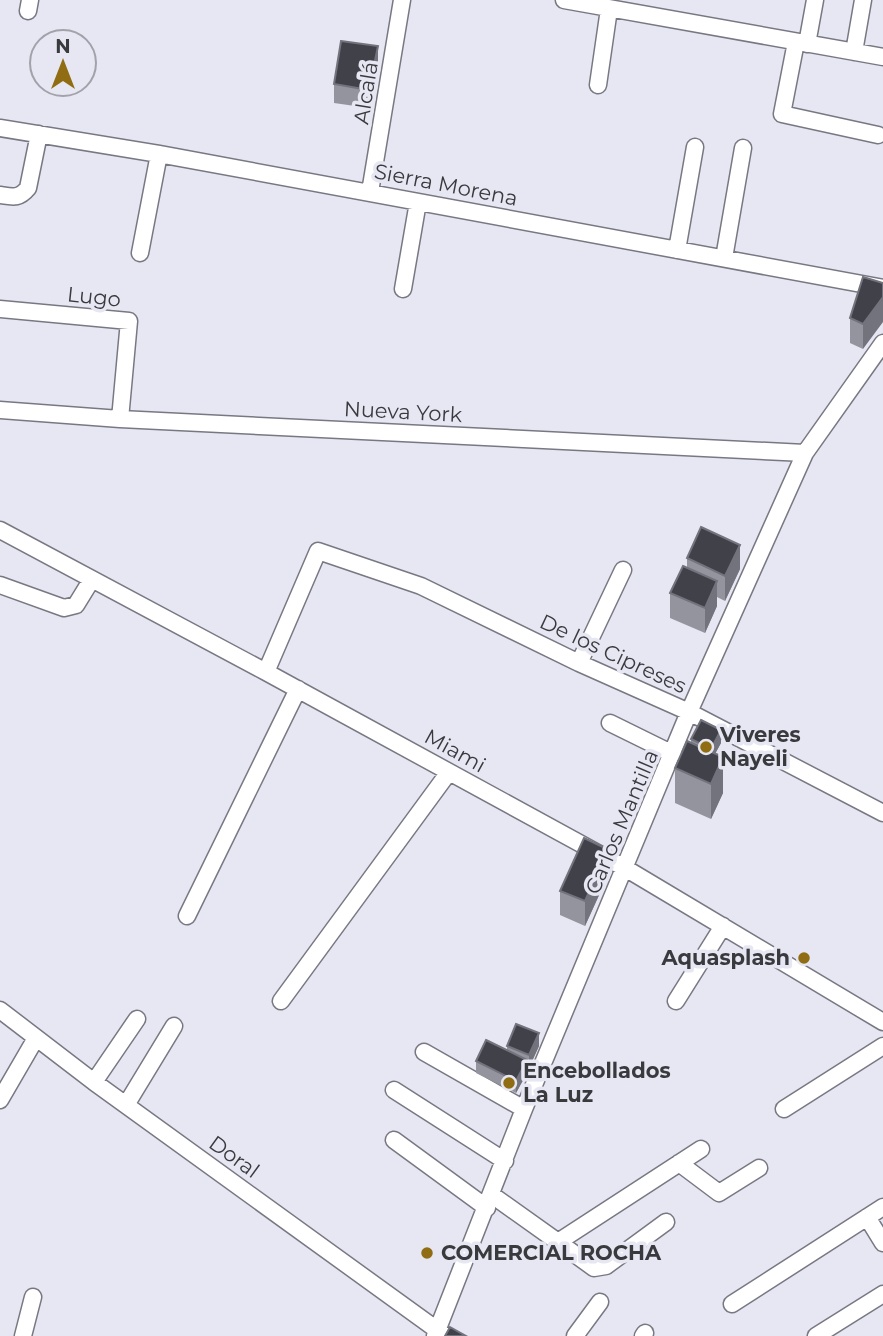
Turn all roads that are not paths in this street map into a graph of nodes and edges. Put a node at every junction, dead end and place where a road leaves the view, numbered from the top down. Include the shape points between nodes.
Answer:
1 (402, 0) edge
2 (564, 0) edge
3 (815, 0) edge
4 (863, 0) edge
5 (610, 9) junction
6 (801, 43) junction
7 (854, 52) junction
8 (883, 57) edge
9 (598, 85) dead end
10 (0, 128) edge
11 (39, 134) junction
12 (878, 135) dead end
13 (695, 147) dead end
14 (743, 148) dead end
15 (159, 153) junction
16 (370, 192) junction
17 (0, 195) edge
18 (418, 202) junction
19 (677, 250) junction
20 (140, 253) dead end
21 (724, 258) junction
22 (403, 289) dead end
23 (883, 289) edge
24 (0, 309) edge
25 (881, 349) edge
26 (0, 410) edge
27 (120, 419) junction
28 (805, 453) junction
29 (0, 530) edge
30 (623, 570) dead end
31 (92, 579) junction
32 (0, 585) edge
33 (579, 663) junction
34 (266, 672) junction
35 (298, 689) junction
36 (689, 712) junction
37 (610, 723) dead end
38 (673, 754) junction
39 (449, 772) junction
40 (883, 813) edge
41 (625, 868) junction
42 (187, 916) dead end
43 (723, 926) junction
44 (676, 1001) dead end
45 (281, 1002) dead end
46 (0, 1010) edge
47 (137, 1019) dead end
48 (883, 1022) edge
49 (174, 1026) dead end
50 (36, 1038) junction
51 (883, 1046) edge
52 (424, 1052) dead end
53 (94, 1082) junction
54 (394, 1090) dead end
55 (0, 1100) edge
56 (126, 1105) junction
57 (784, 1109) dead end
58 (524, 1110) junction
59 (394, 1140) dead end
60 (701, 1149) dead end
61 (505, 1161) junction
62 (678, 1163) junction
63 (759, 1168) dead end
64 (489, 1202) junction
65 (878, 1213) edge
66 (666, 1222) dead end
67 (558, 1242) junction
68 (883, 1243) edge
69 (883, 1294) edge
70 (33, 1297) dead end
71 (600, 1302) dead end
72 (732, 1304) dead end
73 (439, 1334) edge
74 (23, 1336) edge
75 (575, 1336) edge
76 (816, 1336) edge

1 - 16 street, Alcalá
2 - 5 street
3 - 6 street
4 - 7 street
5 - 6 street
5 - 9 street
6 - 7 street
6 - 12 street via 782,114
7 - 8 street
10 - 11 street, Sierra Morena
11 - 15 street, Sierra Morena
11 - 17 street via 28,188 17,198
13 - 19 street
14 - 21 street
15 - 16 street, Sierra Morena
15 - 20 street
16 - 18 street, Sierra Morena
18 - 19 street, Sierra Morena
18 - 22 street
19 - 21 street, Sierra Morena
21 - 23 street, Sierra Morena
24 - 27 street, Lugo via 129,321
25 - 28 street, Carlos Mantilla
26 - 27 street, Nueva York
27 - 28 street, Nueva York
28 - 36 street, Carlos Mantilla
29 - 31 street, Miami
30 - 33 street
31 - 32 street via 76,605 64,608
31 - 34 street, Miami
33 - 34 street, De los Cipreses via 421,586 318,551
33 - 36 street, De los Cipreses
34 - 35 street, Miami
35 - 39 street, Miami
35 - 42 street
36 - 38 street, Carlos Mantilla
36 - 40 street, De los Cipreses
37 - 38 street
38 - 41 street, Carlos Mantilla
39 - 41 street, Miami
39 - 45 street
41 - 43 street, Miami
41 - 58 street, Carlos Mantilla
43 - 44 street
43 - 48 street, Miami
46 - 50 street, Doral
47 - 53 street
49 - 56 street
50 - 53 street, Doral
50 - 55 street
51 - 57 street
52 - 58 street
53 - 56 street, Doral
54 - 61 street
56 - 73 street, Doral
58 - 61 street, Carlos Mantilla
59 - 64 street
60 - 62 street
61 - 64 street, Carlos Mantilla
62 - 63 street via 719,1193
62 - 67 street
64 - 67 street
64 - 73 street, Carlos Mantilla
65 - 68 street
65 - 72 street
66 - 67 street via 598,1269
69 - 76 street
70 - 74 street
71 - 75 street

